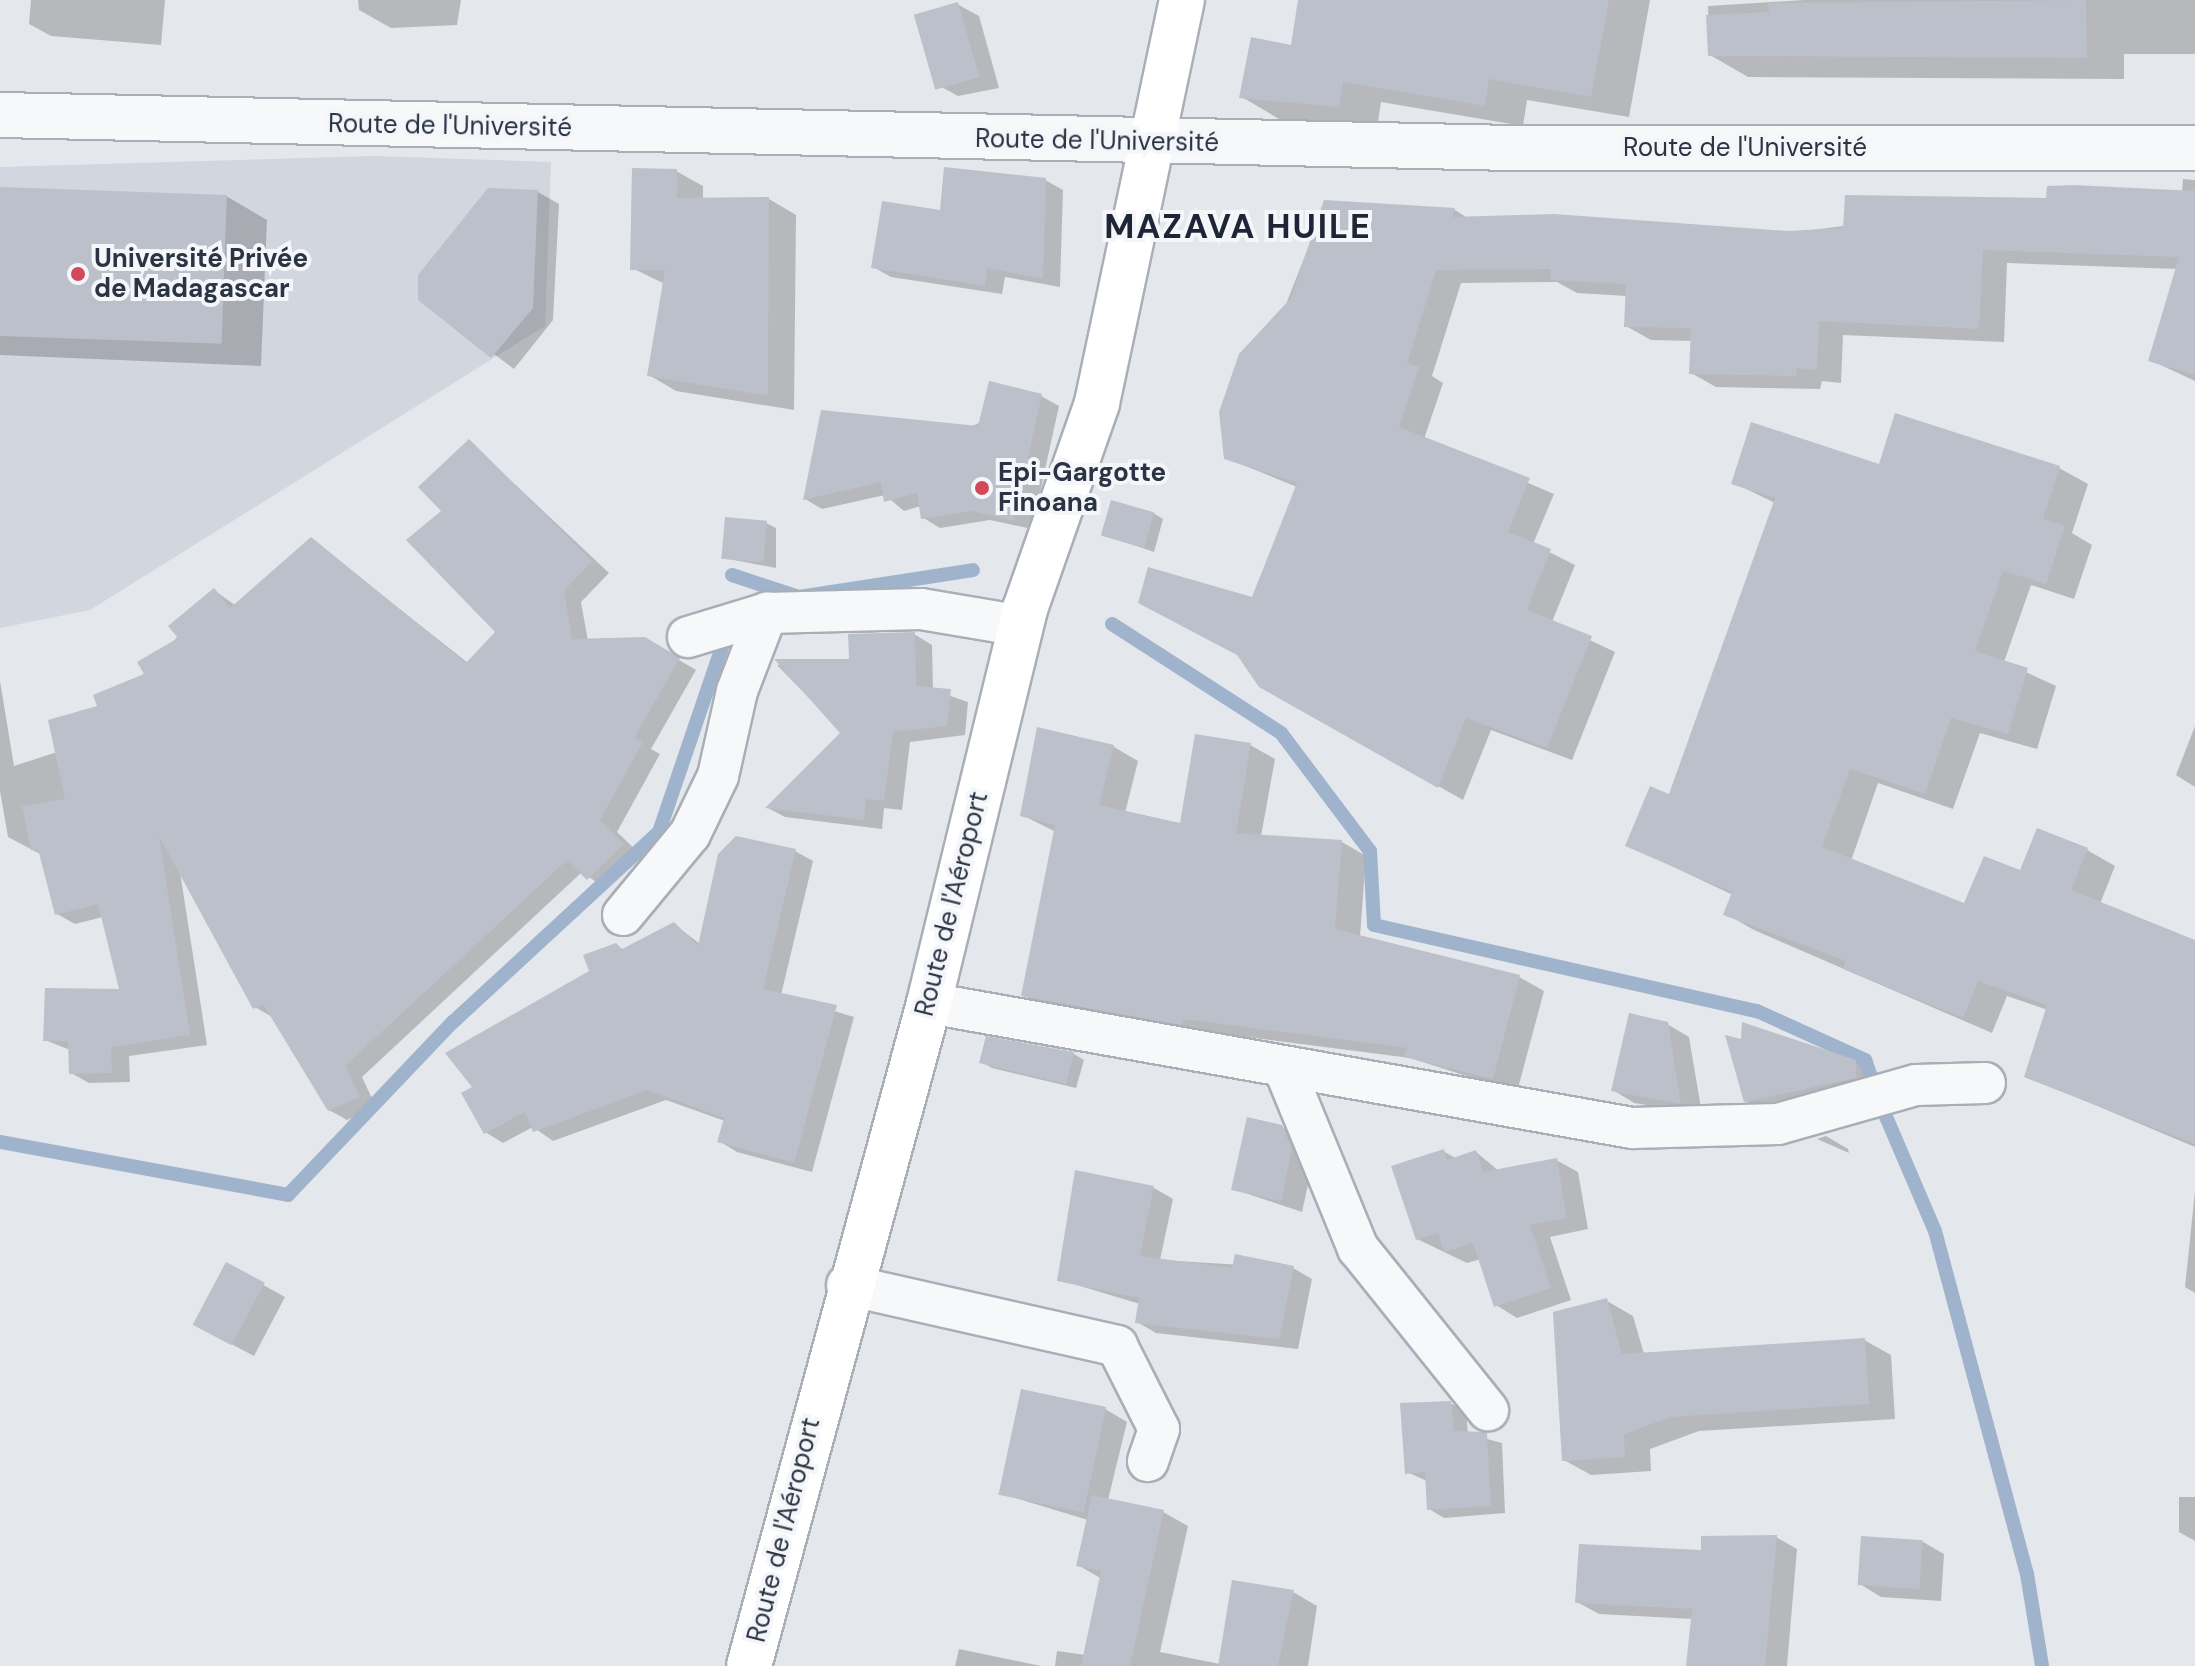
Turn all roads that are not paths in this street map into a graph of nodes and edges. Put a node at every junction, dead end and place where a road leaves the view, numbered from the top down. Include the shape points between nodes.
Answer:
1 (1182, 0) edge
2 (0, 115) edge
3 (1156, 143) junction
4 (2195, 148) edge
5 (767, 613) junction
6 (1021, 626) junction
7 (688, 637) dead end
8 (623, 915) dead end
9 (929, 1003) junction
10 (1284, 1068) junction
11 (1985, 1083) dead end
12 (847, 1285) junction
13 (1488, 1410) dead end
14 (1148, 1461) dead end
15 (749, 1666) edge

1 - 3 main road, Route de l'Aéroport
2 - 3 street, Route de l'Université
3 - 4 street, Route de l'Université
3 - 6 main road, Route de l'Aéroport via 1097,403
5 - 6 street via 921,609
5 - 7 street
5 - 8 street via 737,691 718,776 690,834
6 - 9 main road, Route de l'Aéroport
9 - 10 street
9 - 12 main road, Route de l'Aéroport
10 - 11 street via 1632,1128 1778,1124 1916,1085
10 - 13 street via 1358,1248
12 - 14 street via 1117,1346 1159,1429
12 - 15 main road, Route de l'Aéroport

